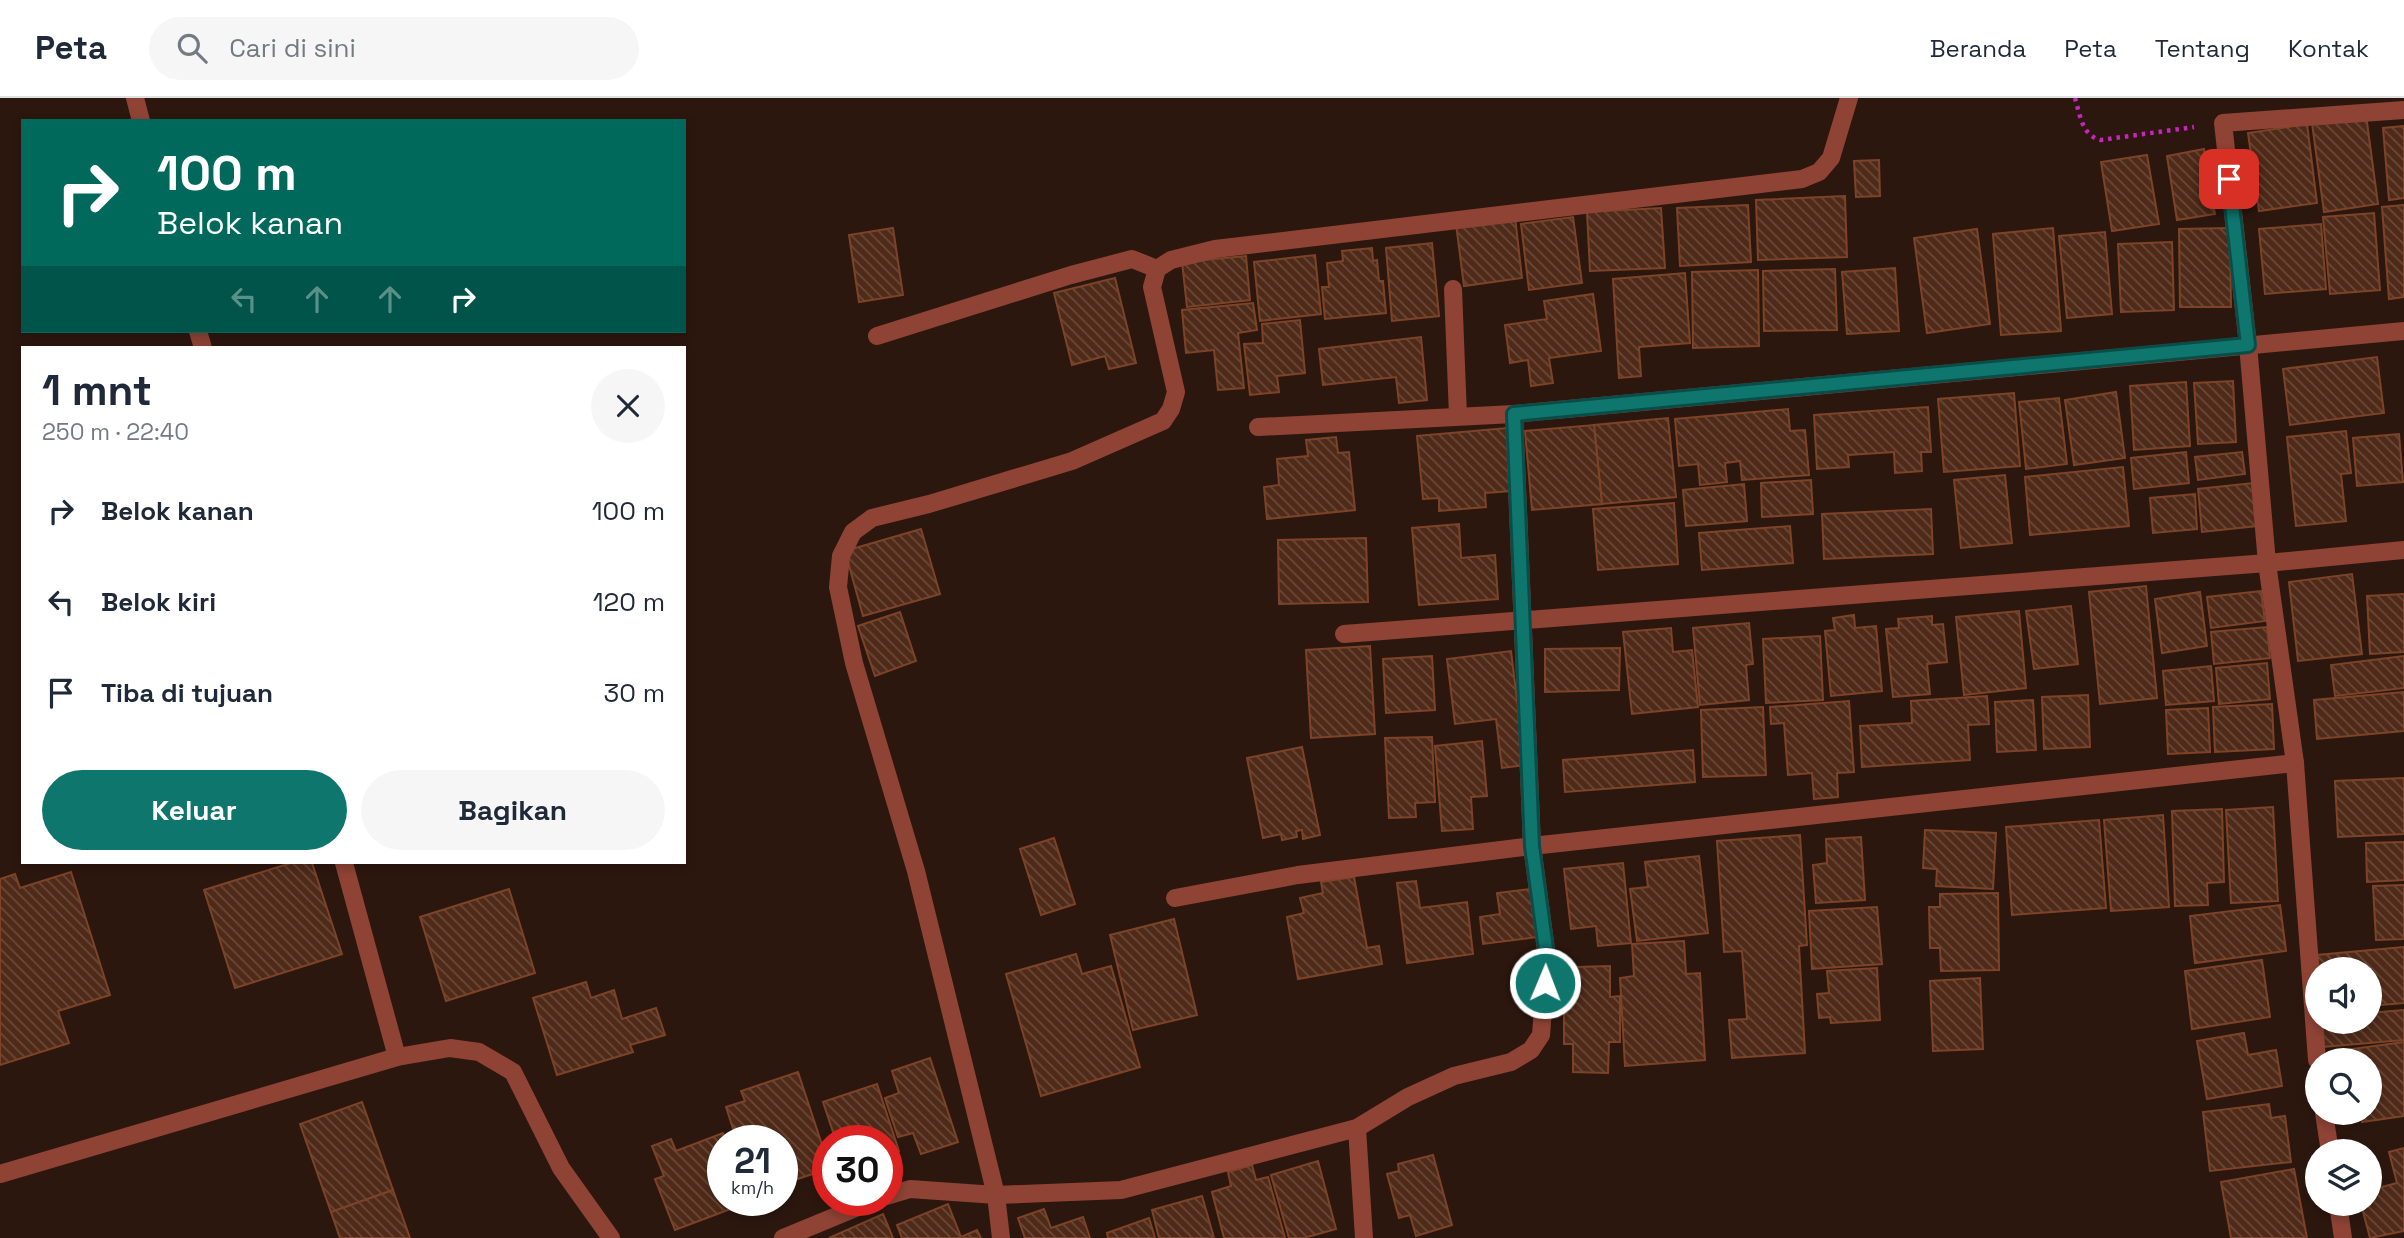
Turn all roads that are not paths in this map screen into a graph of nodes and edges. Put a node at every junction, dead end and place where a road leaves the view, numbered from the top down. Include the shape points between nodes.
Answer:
1 (135, 98) edge
2 (1849, 98) edge
3 (2404, 110) edge
4 (140, 119) edge
5 (1157, 269) junction
6 (1453, 289) dead end
7 (2404, 331) edge
8 (877, 336) dead end
9 (2248, 345) junction
10 (1514, 414) junction
11 (1458, 416) junction
12 (1258, 427) dead end
13 (2404, 550) edge
14 (2267, 563) junction
15 (1522, 620) junction
16 (1344, 634) dead end
17 (2295, 763) junction
18 (1532, 846) junction
19 (344, 864) edge
20 (1175, 898) dead end
21 (2316, 1048) edge
22 (397, 1058) junction
23 (1357, 1128) junction
24 (0, 1174) edge
25 (903, 1191) edge
26 (996, 1195) junction
27 (836, 1216) edge
28 (2340, 1216) edge
29 (611, 1238) edge
30 (783, 1238) edge
31 (1001, 1238) edge
32 (1364, 1238) edge
33 (2343, 1238) edge

1 - 4 street
2 - 5 street via 1831,159 1819,172 1802,179 1215,249 1171,260
3 - 9 street via 2223,123
5 - 8 street via 1132,259
5 - 26 street via 1152,286 1176,392 1163,421 1072,461 872,518 853,532 841,556 838,587 854,663 916,871
6 - 11 street
7 - 9 street
9 - 10 street
9 - 14 street
10 - 11 street
10 - 15 street
11 - 12 street
13 - 14 street
14 - 15 street
14 - 17 street
15 - 16 street
15 - 18 street
17 - 18 street
17 - 21 street
18 - 20 street via 1298,875
18 - 23 street via 1547,957 1541,1035 1531,1050 1511,1062 1454,1076
19 - 22 street
22 - 24 street
22 - 29 street via 450,1048 479,1052 513,1072 561,1168
23 - 26 street via 1121,1190
23 - 32 street
25 - 26 street
26 - 31 street
27 - 30 street
28 - 33 street

